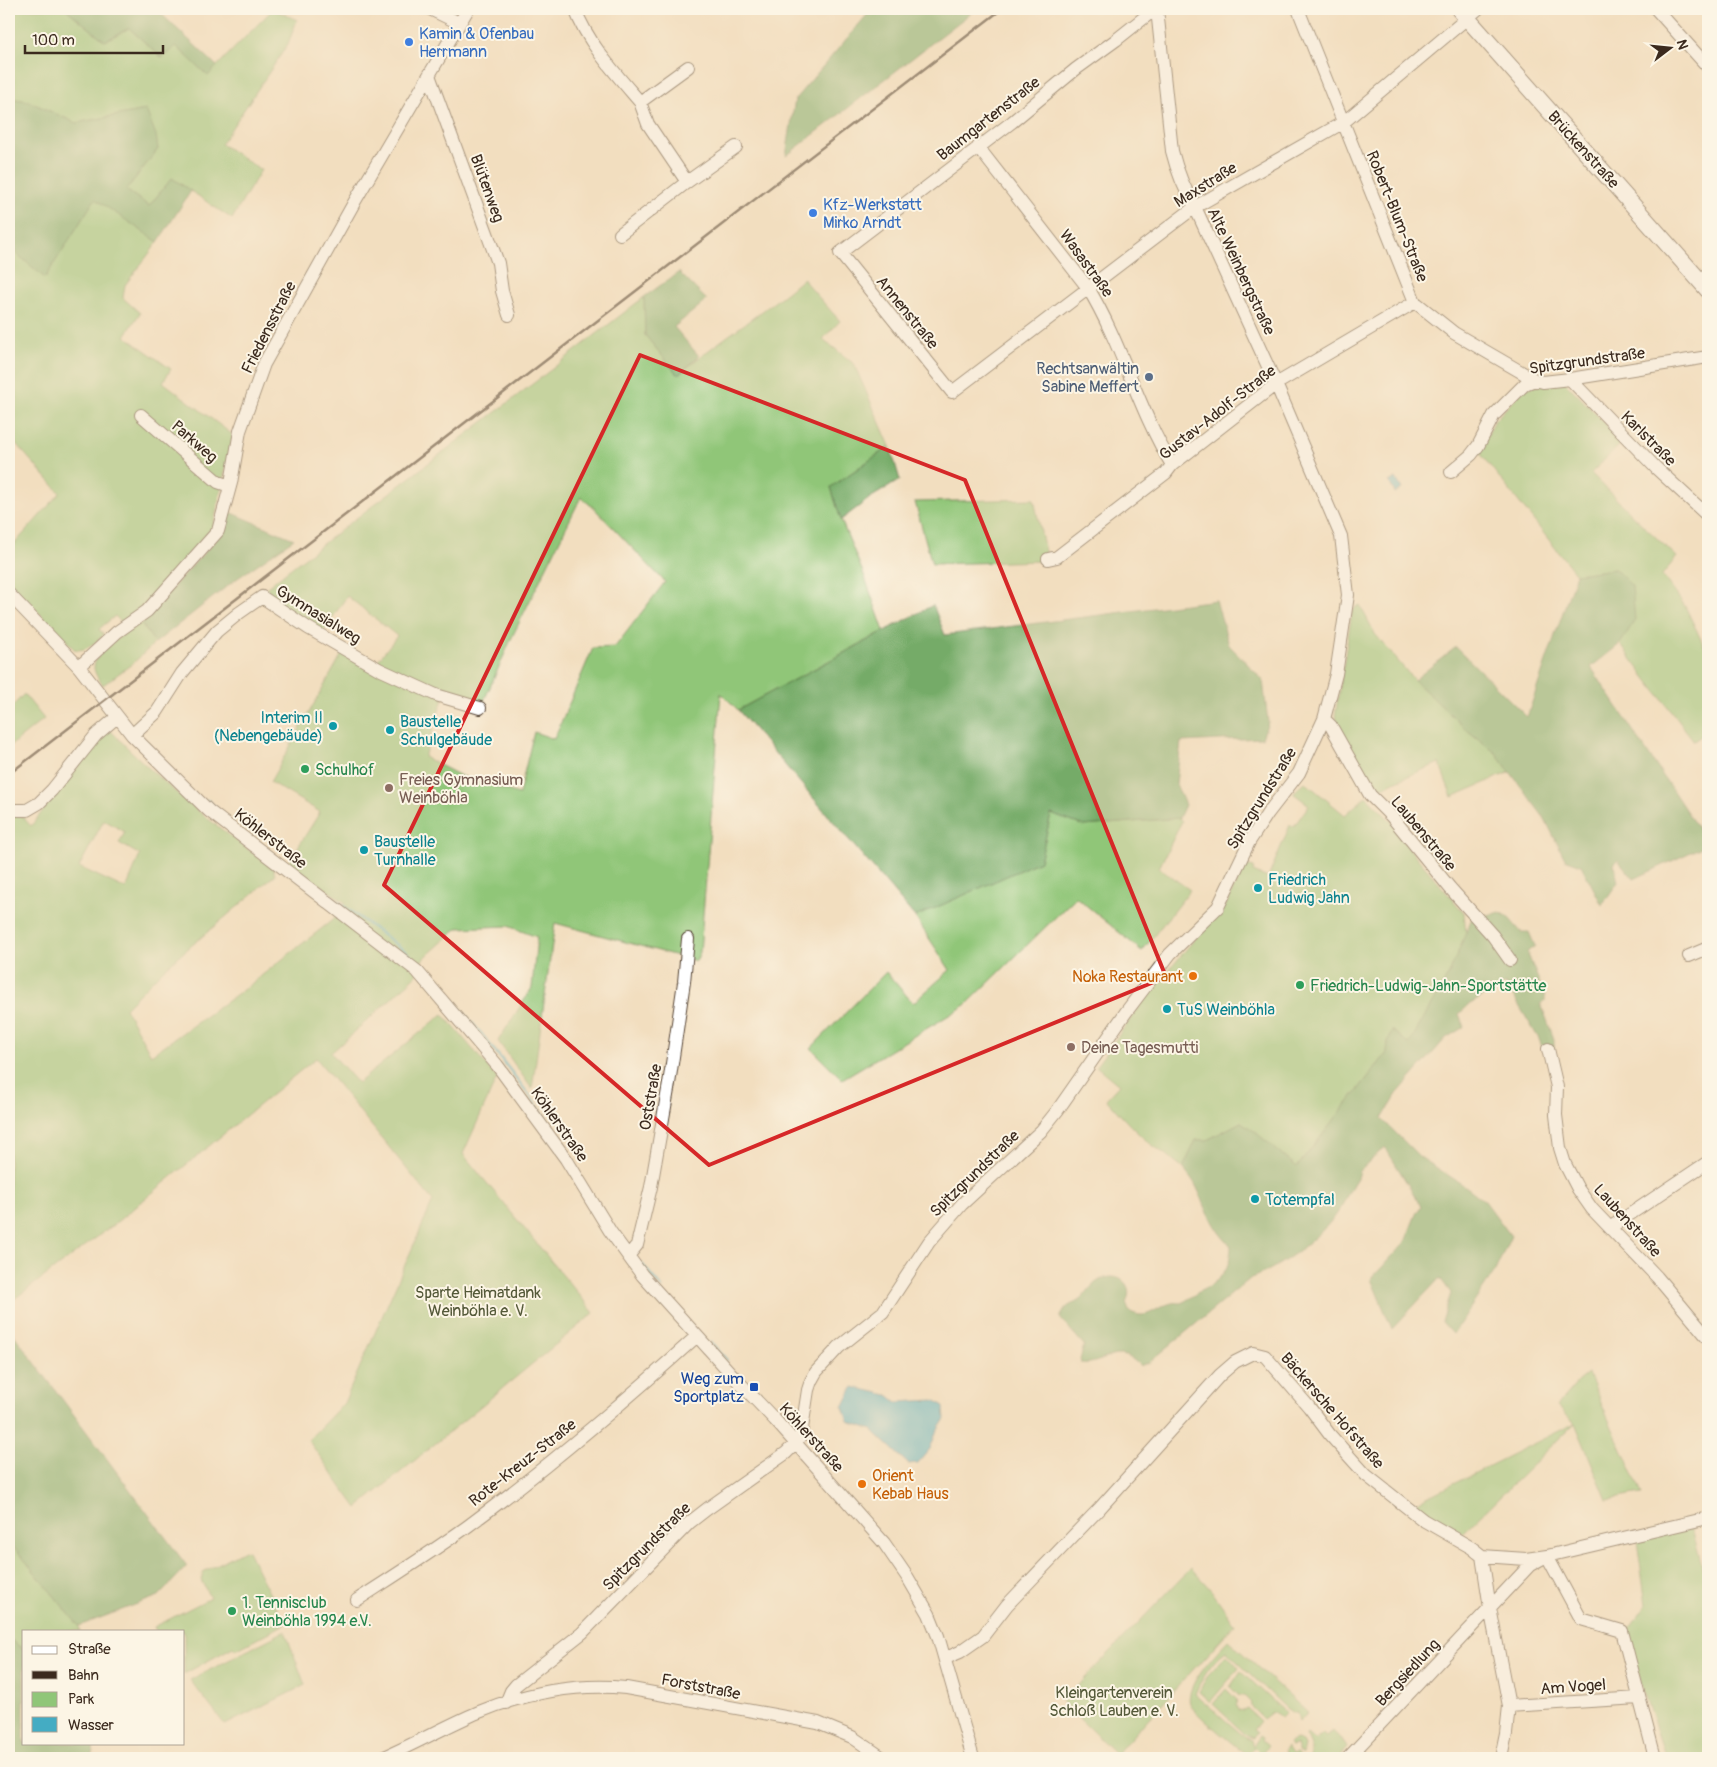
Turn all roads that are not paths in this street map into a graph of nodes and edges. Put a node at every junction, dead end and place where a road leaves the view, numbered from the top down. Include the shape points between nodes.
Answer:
1 (430, 9) edge
2 (468, 9) edge
3 (575, 9) edge
4 (1156, 9) edge
5 (1298, 9) edge
6 (1656, 9) edge
7 (1468, 12) edge
8 (459, 23) junction
9 (688, 67) dead end
10 (1708, 67) edge
11 (428, 75) junction
12 (640, 102) junction
13 (1344, 122) junction
14 (736, 147) dead end
15 (978, 148) junction
16 (687, 182) junction
17 (1195, 207) junction
18 (620, 234) dead end
19 (840, 253) joint
20 (1088, 288) junction
21 (1708, 290) edge
22 (1415, 302) junction
23 (508, 315) dead end
24 (1708, 357) edge
25 (1570, 379) junction
26 (1535, 380) junction
27 (1276, 384) junction
28 (952, 392) joint
29 (142, 415) dead end
30 (1172, 465) junction
31 (1450, 472) dead end
32 (231, 483) junction
33 (1708, 516) edge
34 (1341, 536) joint
35 (1048, 559) dead end
36 (9, 594) edge
37 (79, 667) junction
38 (480, 708) dead end
39 (117, 717) junction
40 (1324, 719) junction
41 (132, 735) junction
42 (9, 810) edge
43 (688, 939) dead end
44 (1708, 948) edge
45 (1689, 956) dead end
46 (1510, 960) dead end
47 (1548, 1049) dead end
48 (1708, 1162) edge
49 (1611, 1227) junction
50 (628, 1256) junction
51 (696, 1336) junction
52 (1708, 1338) edge
53 (795, 1444) junction
54 (1708, 1518) edge
55 (1482, 1556) junction
56 (1547, 1556) junction
57 (357, 1600) dead end
58 (1490, 1608) junction
59 (946, 1658) junction
60 (1639, 1698) junction
61 (506, 1703) junction
62 (1509, 1706) junction
63 (382, 1758) edge
64 (883, 1758) edge
65 (973, 1758) edge
66 (1348, 1758) edge
67 (1501, 1758) edge
68 (1655, 1758) edge

1 - 8 street
2 - 8 street, Friedensstraße
3 - 12 street via 613,72
4 - 15 street, Baumgartenstraße
4 - 17 street, Alte Weinbergstraße via 1172,151 1183,186
5 - 13 street, Robert-Blum-Straße
6 - 10 street
7 - 13 street, Maxstraße
7 - 21 main road, Brückenstraße
8 - 11 street, Friedensstraße
9 - 12 street
11 - 23 street, Blütenweg via 498,263
11 - 32 street, Friedensstraße via 264,364 240,431
12 - 16 street via 648,124
13 - 17 street, Maxstraße
13 - 22 street, Robert-Blum-Straße
14 - 16 street
15 - 19 street, Baumgartenstraße
15 - 20 street, Wasastraße
16 - 18 street
17 - 20 street, Maxstraße
17 - 27 street, Alte Weinbergstraße
19 - 28 street, Annenstraße
20 - 28 street, Maxstraße
20 - 30 street, Wasastraße
22 - 26 street, Robert-Blum-Straße via 1454,333
22 - 27 street, Gustav-Adolf-Straße
24 - 25 street, Spitzgrundstraße
25 - 26 street, Spitzgrundstraße
25 - 33 street, Karlstraße via 1656,468
26 - 31 street, Spitzgrundstraße via 1525,384 1504,404 1471,455
27 - 30 street, Gustav-Adolf-Straße
27 - 34 street, Alte Weinbergstraße
29 - 32 street, Parkweg via 218,482
30 - 35 street, Gustav-Adolf-Straße via 1107,520 1057,557
32 - 37 street, Friedensstraße via 218,530 147,611 116,632
34 - 40 street, Spitzgrundstraße via 1348,595 1336,674
36 - 37 street, Köhlerstraße
37 - 39 street, Köhlerstraße
38 - 41 street, Gymnasialweg via 436,695 379,669 262,597 217,631 182,673 157,712
39 - 41 street, Köhlerstraße
39 - 42 street via 96,734 39,803 27,810
40 - 46 street, Laubenstraße via 1370,795 1392,816 1494,936
40 - 53 street, Spitzgrundstraße via 1299,773 1249,842 1218,907 1170,954 1046,1126 962,1204 929,1242 883,1312 839,1347 813,1377 801,1435
41 - 50 street, Köhlerstraße via 209,811 417,971 503,1073 566,1159
43 - 50 street, Oststraße via 669,1084 651,1187 637,1245
44 - 45 street
47 - 49 street, Laubenstraße via 1557,1087 1557,1130 1565,1164 1586,1202
48 - 49 street
49 - 52 street, Laubenstraße
50 - 51 street, Köhlerstraße
51 - 53 street, Köhlerstraße
51 - 57 street, Rote-Kreuz-Straße via 620,1406 534,1475 467,1527
53 - 59 street, Köhlerstraße via 884,1543 928,1614
53 - 61 street, Spitzgrundstraße via 689,1523 582,1633 516,1685
54 - 56 street
55 - 56 street via 1526,1559
55 - 58 street
55 - 59 street, Bäckersche Hofstraße via 1423,1520 1366,1475 1265,1356 1253,1353 1235,1362 1220,1376 1007,1605 983,1636
56 - 58 street via 1530,1565
56 - 60 street via 1581,1619 1622,1631
58 - 62 street
58 - 66 street, Bergsiedlung
59 - 65 street, Köhlerstraße
60 - 62 street, Am Vogel
60 - 68 street
61 - 63 street
61 - 64 street, Forststraße via 577,1687 626,1688 818,1723 852,1737
62 - 67 street

